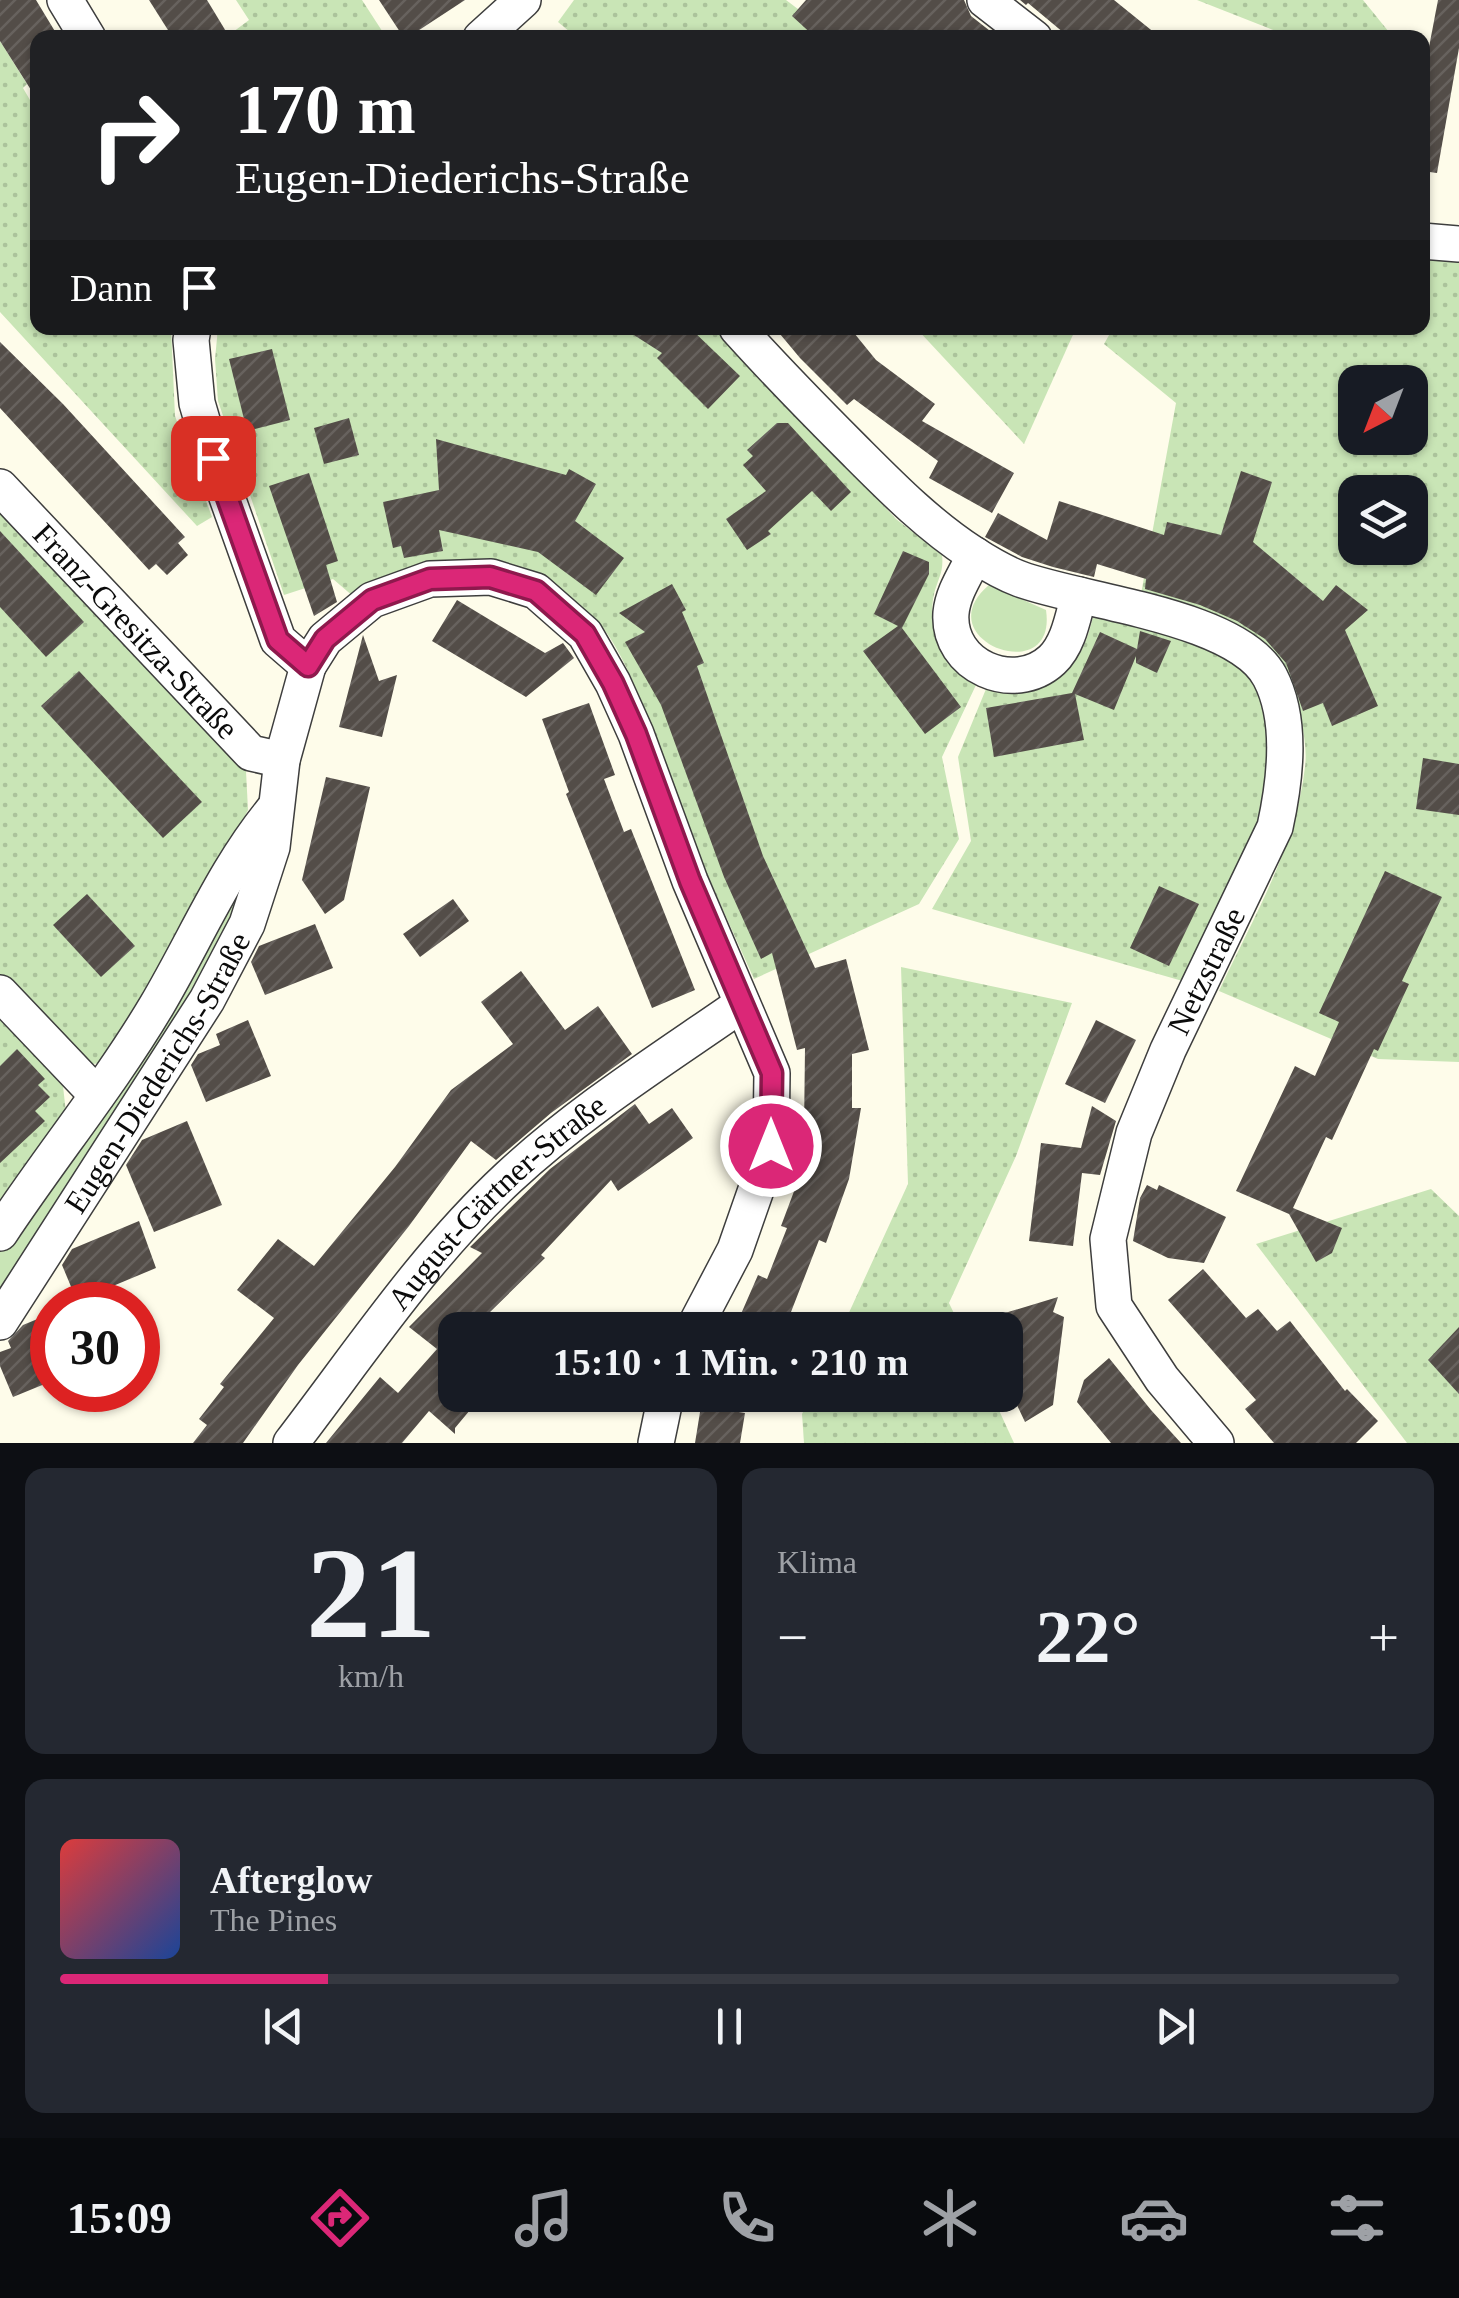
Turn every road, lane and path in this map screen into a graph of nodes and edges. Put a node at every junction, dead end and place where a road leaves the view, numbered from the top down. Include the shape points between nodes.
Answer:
1 (64, 0) edge
2 (985, 0) edge
3 (83, 30) edge
4 (1024, 30) edge
5 (1430, 242) edge
6 (1459, 244) edge
7 (192, 335) edge
8 (744, 335) edge
9 (0, 488) edge
10 (975, 555) junction
11 (1079, 595) junction
12 (308, 666) junction
13 (282, 760) junction
14 (274, 808) junction
15 (0, 992) edge
16 (742, 1004) junction
17 (96, 1095) junction
18 (0, 1233) edge
19 (702, 1312) edge
20 (0, 1322) edge
21 (662, 1412) edge
22 (291, 1443) edge
23 (656, 1443) edge
24 (1216, 1443) edge

1 - 3 street
2 - 4 street
5 - 6 street
7 - 12 street via 197,403 213,458 278,640
8 - 10 street, Netzstraße via 912,509
9 - 13 street, Franz-Gresitza-Straße via 252,753
10 - 11 street, Netzstraße via 1018,578
10 - 11 street via 950,617 954,637 979,668 1018,676 1054,658
11 - 24 street, Netzstraße via 1222,637 1270,676 1279,702 1285,746 1276,827 1134,1133 1108,1238 1114,1306 1162,1379
12 - 13 street, Eugen-Diederichs-Straße
12 - 16 street via 325,639 372,600 430,579 490,577 536,591 585,634 613,683
13 - 14 street, Eugen-Diederichs-Straße
14 - 17 street, Eugen-Diederichs-Straße via 250,838 156,1008
14 - 20 street, Eugen-Diederichs-Straße via 272,847 247,924 207,1000
15 - 17 street
16 - 19 street via 772,1073 771,1146 735,1250
16 - 22 street, August-Gärtner-Straße via 601,1102 508,1177 432,1260
17 - 18 street, Eugen-Diederichs-Straße
21 - 23 street

